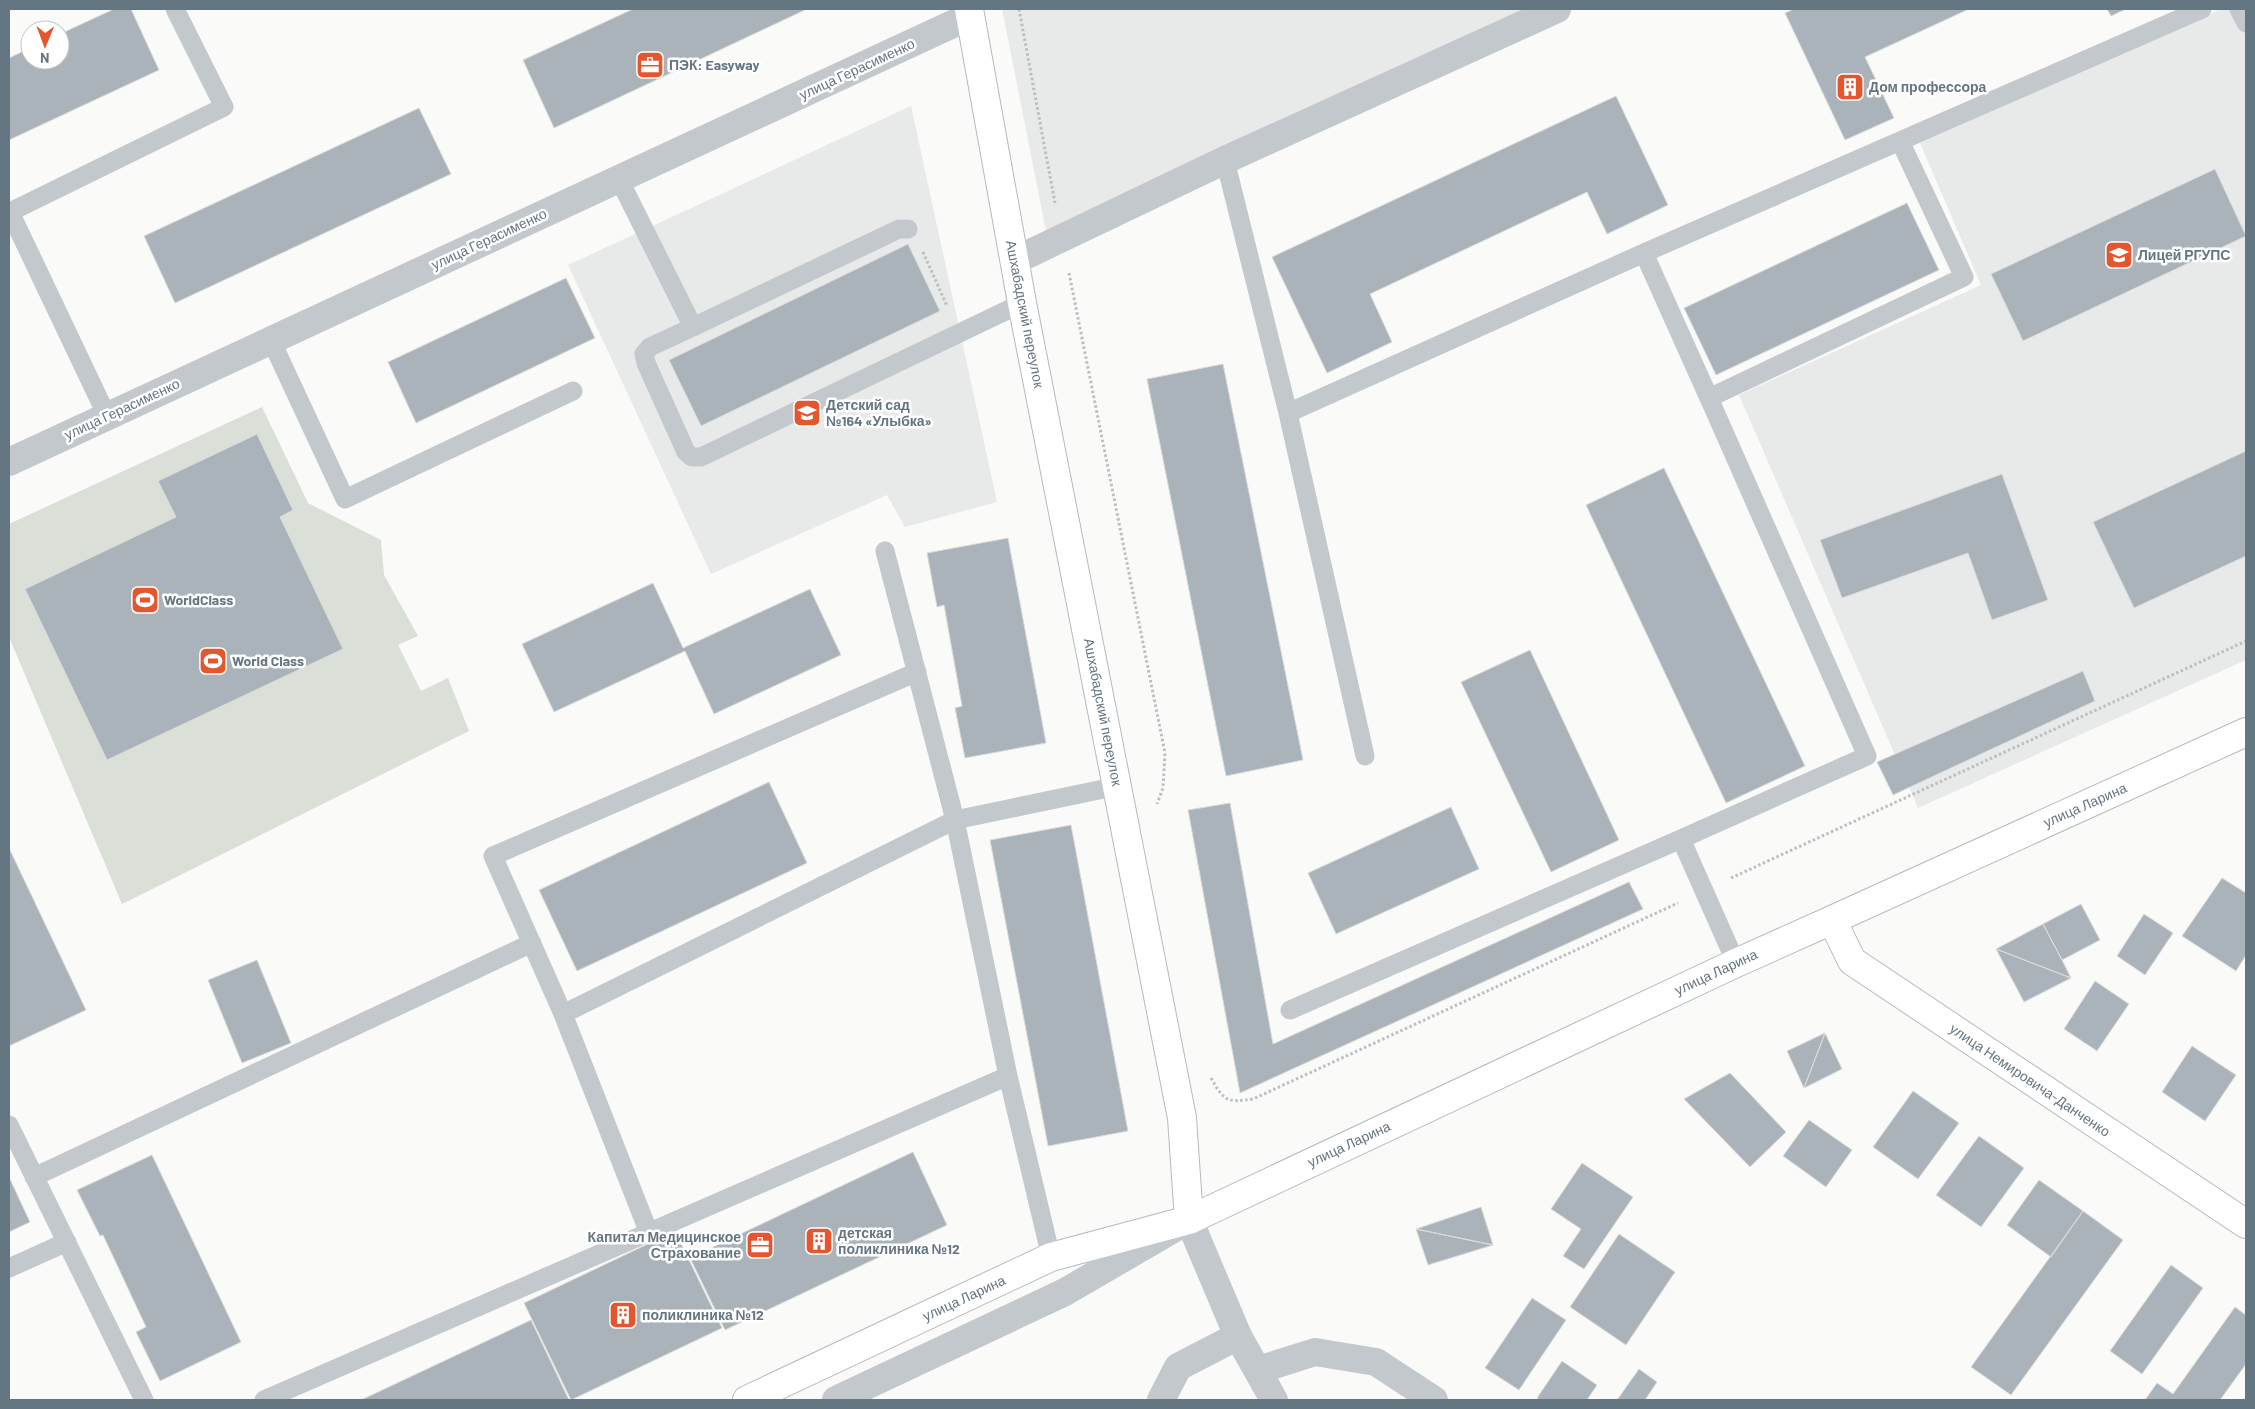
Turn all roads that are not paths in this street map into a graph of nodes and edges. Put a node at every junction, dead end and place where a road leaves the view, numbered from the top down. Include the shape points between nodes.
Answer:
1 (175, 9) edge
2 (1557, 9) edge
3 (2202, 9) edge
4 (2239, 9) edge
5 (969, 13) edge
6 (2246, 23) edge
7 (1900, 141) junction
8 (1225, 160) junction
9 (619, 179) junction
10 (908, 229) road end
11 (1644, 253) junction
12 (1014, 261) junction
13 (1022, 303) junction
14 (693, 327) junction
15 (271, 340) junction
16 (573, 391) dead end
17 (1709, 398) junction
18 (1288, 413) junction
19 (107, 416) junction
20 (9, 462) edge
21 (884, 551) dead end
22 (917, 672) junction
23 (2246, 732) edge
24 (1365, 756) dead end
25 (1118, 786) junction
26 (955, 820) junction
27 (1681, 839) junction
28 (1832, 920) junction
29 (532, 943) junction
30 (1736, 963) junction
31 (1290, 1010) dead end
32 (563, 1014) junction
33 (1008, 1076) junction
34 (9, 1125) edge
35 (34, 1177) junction
36 (1189, 1220) junction
37 (2246, 1224) edge
38 (650, 1234) junction
39 (67, 1242) junction
40 (1051, 1258) junction
41 (9, 1268) edge
42 (1238, 1336) junction
43 (1258, 1370) junction
44 (144, 1400) edge
45 (264, 1400) edge
46 (747, 1400) edge
47 (836, 1400) edge
48 (1161, 1400) edge
49 (1274, 1400) edge
50 (1434, 1400) edge

1 - 19 lane via 224,108 10,212
2 - 8 street
3 - 7 lane
4 - 6 lane
5 - 9 street, улица Герасименко
5 - 12 main road, Ашхабадский переулок
7 - 11 lane
7 - 17 lane via 1964,277
8 - 12 street
8 - 18 lane
9 - 14 lane
9 - 15 street, улица Герасименко
10 - 14 lane via 899,229
11 - 17 lane
11 - 18 lane
12 - 13 main road, Ашхабадский переулок
13 - 14 lane via 701,457 692,457 686,452 644,354 650,347
13 - 25 main road, Ашхабадский переулок
15 - 16 lane via 345,499
15 - 19 street, улица Герасименко
17 - 27 lane via 1867,756
18 - 24 lane
19 - 20 street, улица Герасименко
21 - 22 lane
22 - 26 lane
22 - 29 lane via 494,856
23 - 28 main road, улица Ларина
25 - 26 lane
25 - 36 main road, Ашхабадский переулок via 1182,1118
26 - 32 lane
26 - 33 lane
27 - 30 lane
27 - 31 lane
28 - 30 main road, улица Ларина
28 - 37 main road, улица Немировича-Данченко via 1852,961
29 - 32 lane
29 - 35 lane
30 - 36 main road, улица Ларина
32 - 38 lane
33 - 38 lane
33 - 40 lane
34 - 35 lane
35 - 39 lane
36 - 40 main road, улица Ларина
36 - 42 street, Ашхабадский переулок
36 - 47 street, улица Ларина via 1065,1292
38 - 45 lane
39 - 41 lane
39 - 44 lane
40 - 46 main road, улица Ларина
42 - 43 street, Ашхабадский переулок
42 - 48 street via 1178,1367
43 - 49 street, Ашхабадский переулок
43 - 50 street via 1315,1352 1376,1362

